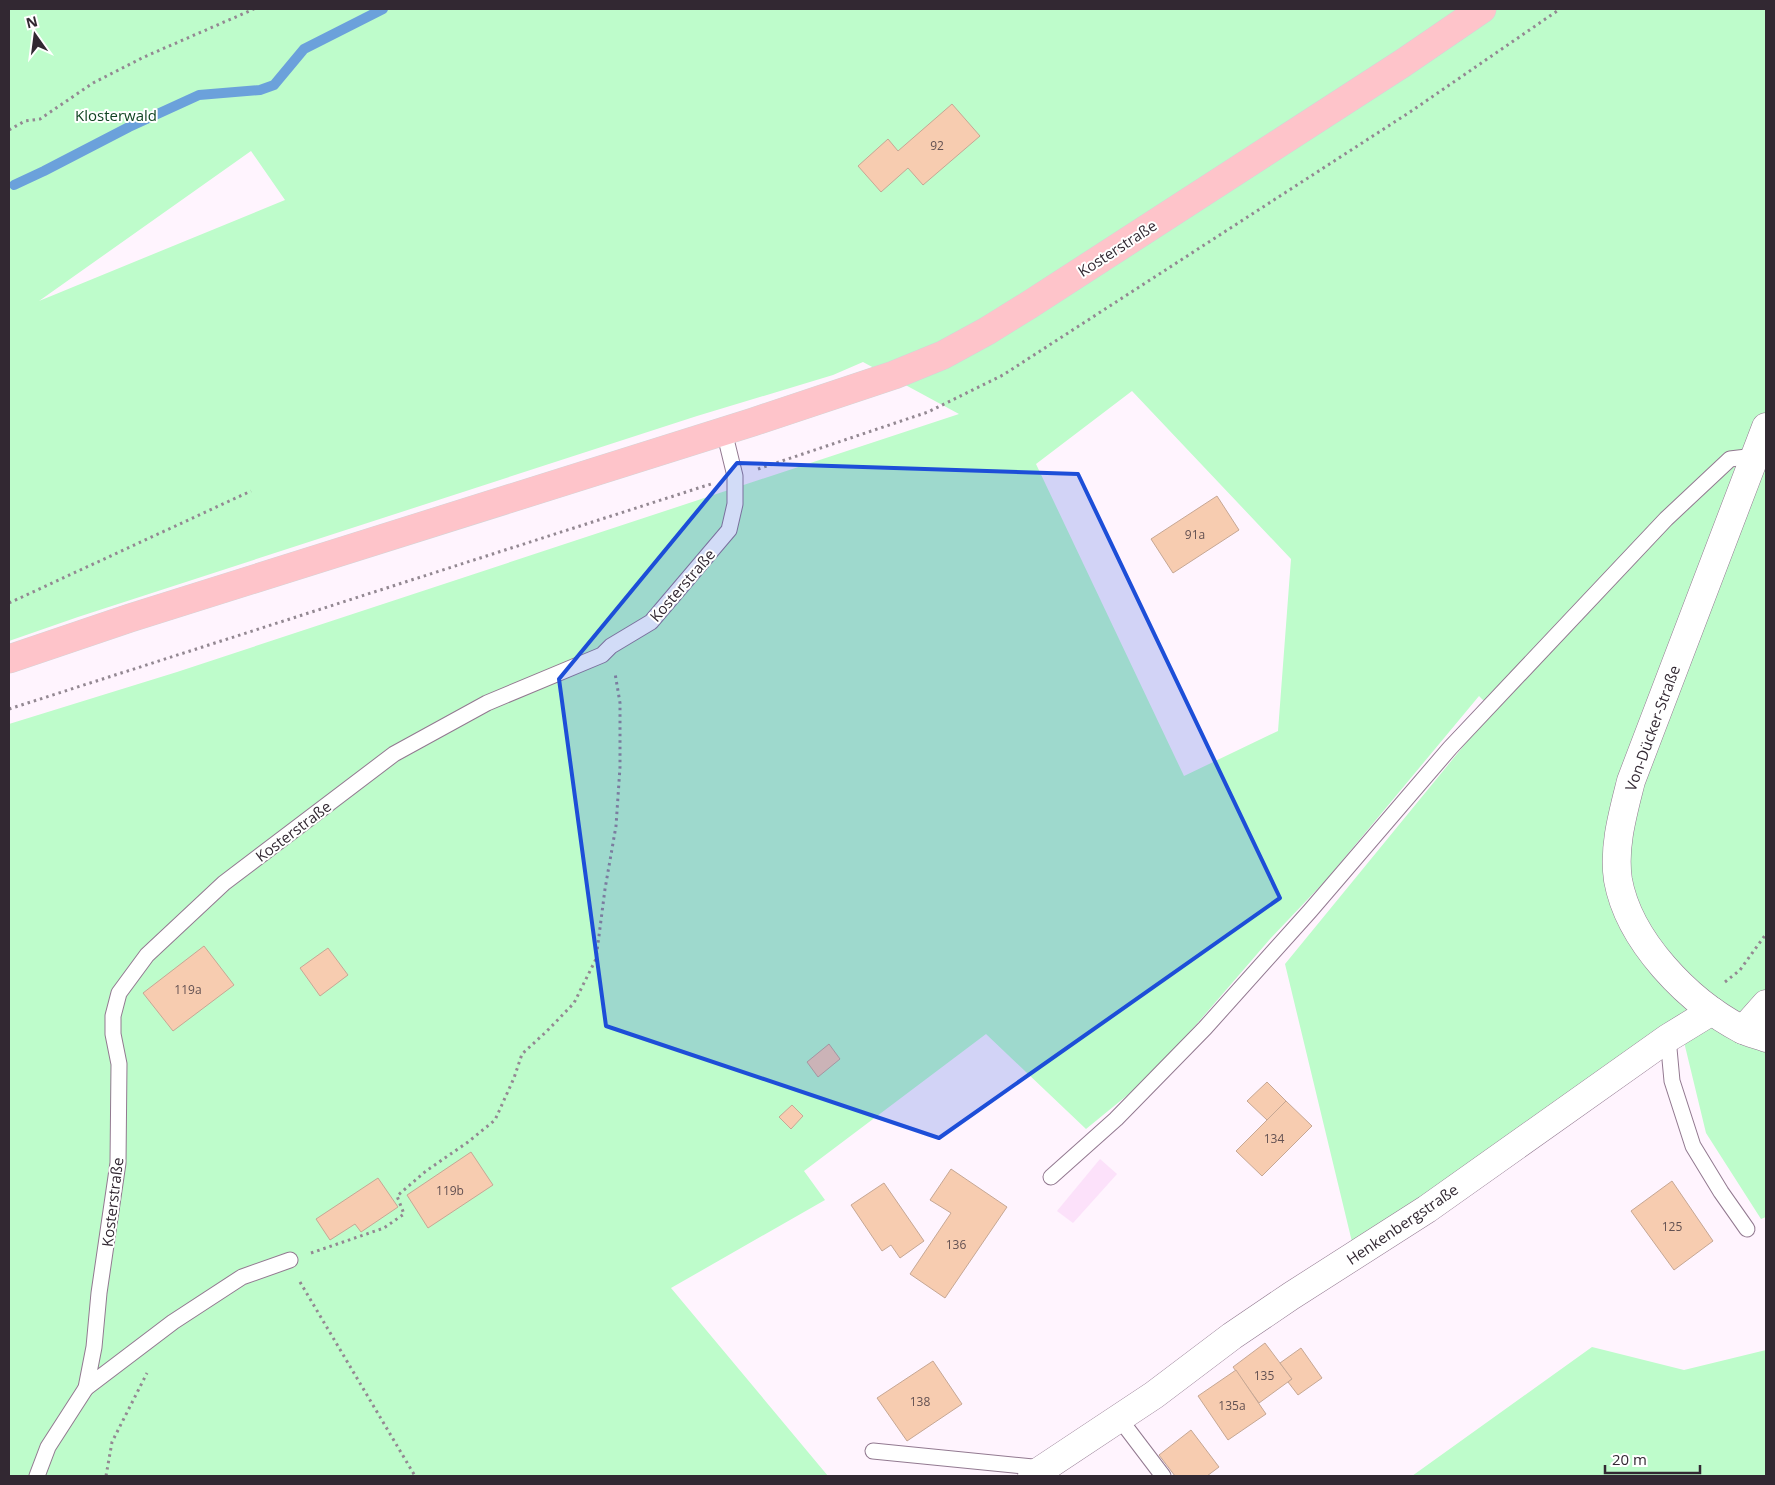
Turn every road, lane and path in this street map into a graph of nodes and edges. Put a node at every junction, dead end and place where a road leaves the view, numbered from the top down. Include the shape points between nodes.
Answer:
1 (254, 9) edge
2 (1482, 9) edge
3 (9, 130) edge
4 (1766, 427) edge
5 (724, 431) junction
6 (1755, 456) junction
7 (251, 491) dead end
8 (9, 603) edge
9 (612, 646) junction
10 (9, 659) edge
11 (1766, 934) edge
12 (1766, 1004) edge
13 (1706, 1006) junction
14 (1754, 1034) edge
15 (1668, 1038) junction
16 (1051, 1177) dead end
17 (1747, 1229) dead end
18 (290, 1260) junction
19 (151, 1365) dead end
20 (86, 1388) junction
21 (1119, 1418) junction
22 (873, 1451) dead end
23 (1038, 1472) edge
24 (37, 1476) edge
25 (106, 1476) edge
26 (414, 1476) edge
27 (1163, 1476) edge

1 - 3 path via 144,57 93,83 40,119
2 - 5 main road, Kosterstraße via 987,331 943,355 894,375
4 - 6 street, Von-Dücker-Straße
5 - 9 lane, Kosterstraße via 735,476 735,504 729,530 652,622
5 - 10 main road, Kosterstraße
6 - 13 street, Von-Dücker-Straße via 1630,782 1618,845 1618,879 1628,912 1644,940 1679,984
6 - 16 lane via 1730,459 1666,519 1450,748 1205,1028 1116,1119
7 - 8 path
9 - 18 path via 620,704 616,826 596,959 574,1003 522,1054 494,1120 426,1170 397,1196 404,1214 384,1228
9 - 20 lane, Kosterstraße via 602,655 487,703 394,754 224,883 147,955 120,993 113,1016 119,1064 118,1164
11 - 13 path via 1740,970
12 - 14 street
13 - 14 street
13 - 15 street, Henkenbergstraße
15 - 17 lane via 1672,1082 1692,1146
15 - 21 street, Henkenbergstraße via 1427,1209 1232,1336
18 - 20 lane, Kosterstraße via 242,1277 173,1322
18 - 26 path via 302,1287
19 - 25 path via 112,1442
20 - 24 lane, Kosterstraße via 48,1447
21 - 23 street, Henkenbergstraße
21 - 27 lane
22 - 23 lane

